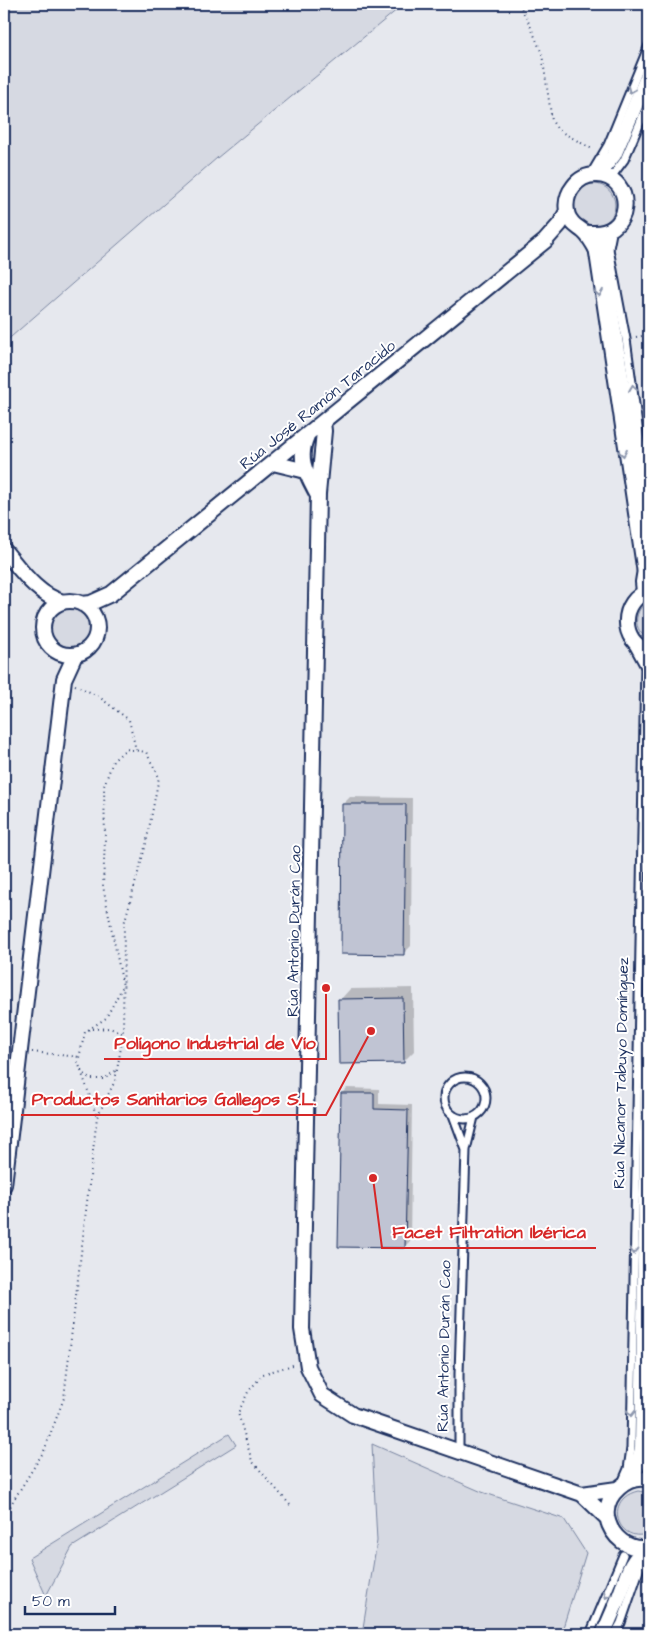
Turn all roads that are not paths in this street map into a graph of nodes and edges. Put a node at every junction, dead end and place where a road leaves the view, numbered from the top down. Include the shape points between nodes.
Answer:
1 (649, 45) edge
2 (649, 73) edge
3 (649, 102) edge
4 (608, 155) junction
5 (592, 176) junction
6 (613, 178) junction
7 (567, 210) junction
8 (581, 230) junction
9 (608, 235) junction
10 (545, 241) junction
11 (592, 244) junction
12 (603, 261) junction
13 (323, 422) junction
14 (307, 436) junction
15 (273, 463) junction
16 (312, 470) junction
17 (649, 506) edge
18 (4, 550) edge
19 (648, 552) edge
20 (37, 588) junction
21 (646, 588) edge
22 (111, 594) junction
23 (63, 602) junction
24 (82, 604) junction
25 (47, 614) junction
26 (96, 622) junction
27 (55, 651) junction
28 (75, 655) junction
29 (645, 656) edge
30 (64, 679) junction
31 (649, 1006) edge
32 (453, 1115) junction
33 (474, 1117) junction
34 (466, 1150) junction
35 (4, 1186) edge
36 (642, 1449) junction
37 (459, 1452) junction
38 (649, 1470) edge
39 (624, 1485) junction
40 (582, 1494) junction
41 (607, 1518) junction
42 (620, 1540) junction
43 (648, 1549) edge
44 (623, 1555) junction
45 (627, 1572) junction
46 (590, 1634) edge
47 (603, 1634) edge
48 (615, 1634) edge

1 -> 4 lane
2 - 4 street
3 - 6 lane
4 - 5 street
4 - 6 street
5 - 6 street
5 - 7 street via 577,182 570,190
6 - 9 street via 625,207 622,217
7 - 8 street via 571,221
7 - 10 street, Rúa José Ramón Taracido
8 - 9 street
8 - 10 street, Rúa José Ramón Taracido
8 - 11 street
9 - 12 street
17 -> 9 lane
10 - 13 street, Rúa José Ramón Taracido
11 - 12 street
11 -> 21 lane
12 - 19 street
13 - 14 street, Rúa José Ramón Taracido
13 - 16 street, Rúa Antonio Durán Cao via 324,431
14 - 15 street, Rúa José Ramón Taracido
14 - 16 street, Rúa Antonio Durán Cao
15 - 16 street
15 - 22 street, Rúa José Ramón Taracido
16 - 37 street, Rúa Antonio Durán Cao via 318,494 302,1329 308,1367 322,1395 353,1415
18 - 20 street
19 - 21 street
20 - 23 street
20 - 25 street
21 - 29 street via 631,604 626,621 632,638
22 - 24 street, Rúa José Ramón Taracido
22 - 26 street, Rúa José Ramón Taracido
23 - 24 street
23 - 25 street
24 - 26 street via 94,614
25 - 27 street via 43,630
26 - 28 street via 95,639 83,652
27 - 28 street
27 - 30 street
28 - 30 street
29 -> 39 lane, Rúa Nicanor Tabuyo Domínguez via 630,1448
30 - 35 street
31 - 36 street, Rúa Nicanor Tabuyo Domínguez
32 - 33 lane via 461,1120
32 - 33 lane via 445,1104 445,1090 453,1080 469,1077 478,1081 486,1096 483,1110
32 - 34 lane
33 - 34 lane
34 - 37 lane, Rúa Antonio Durán Cao
36 - 38 street, Rúa Nicanor Tabuyo Domínguez
36 - 39 street, Rúa Nicanor Tabuyo Domínguez
37 - 40 street, Rúa Antonio Durán Cao
38 - 39 street, Rúa Antonio Durán Cao
39 - 40 street, Rúa Antonio Durán Cao
39 - 41 street via 608,1503
40 - 41 street, Rúa Antonio Durán Cao
41 - 42 street, Rúa Antonio Durán Cao
42 - 43 street via 632,1547
42 - 44 street, Rúa Antonio Durán Cao
43 - 45 street via 639,1554
43 - 48 lane
44 - 45 street, Rúa Antonio Durán Cao
44 -> 46 lane
45 - 47 street

